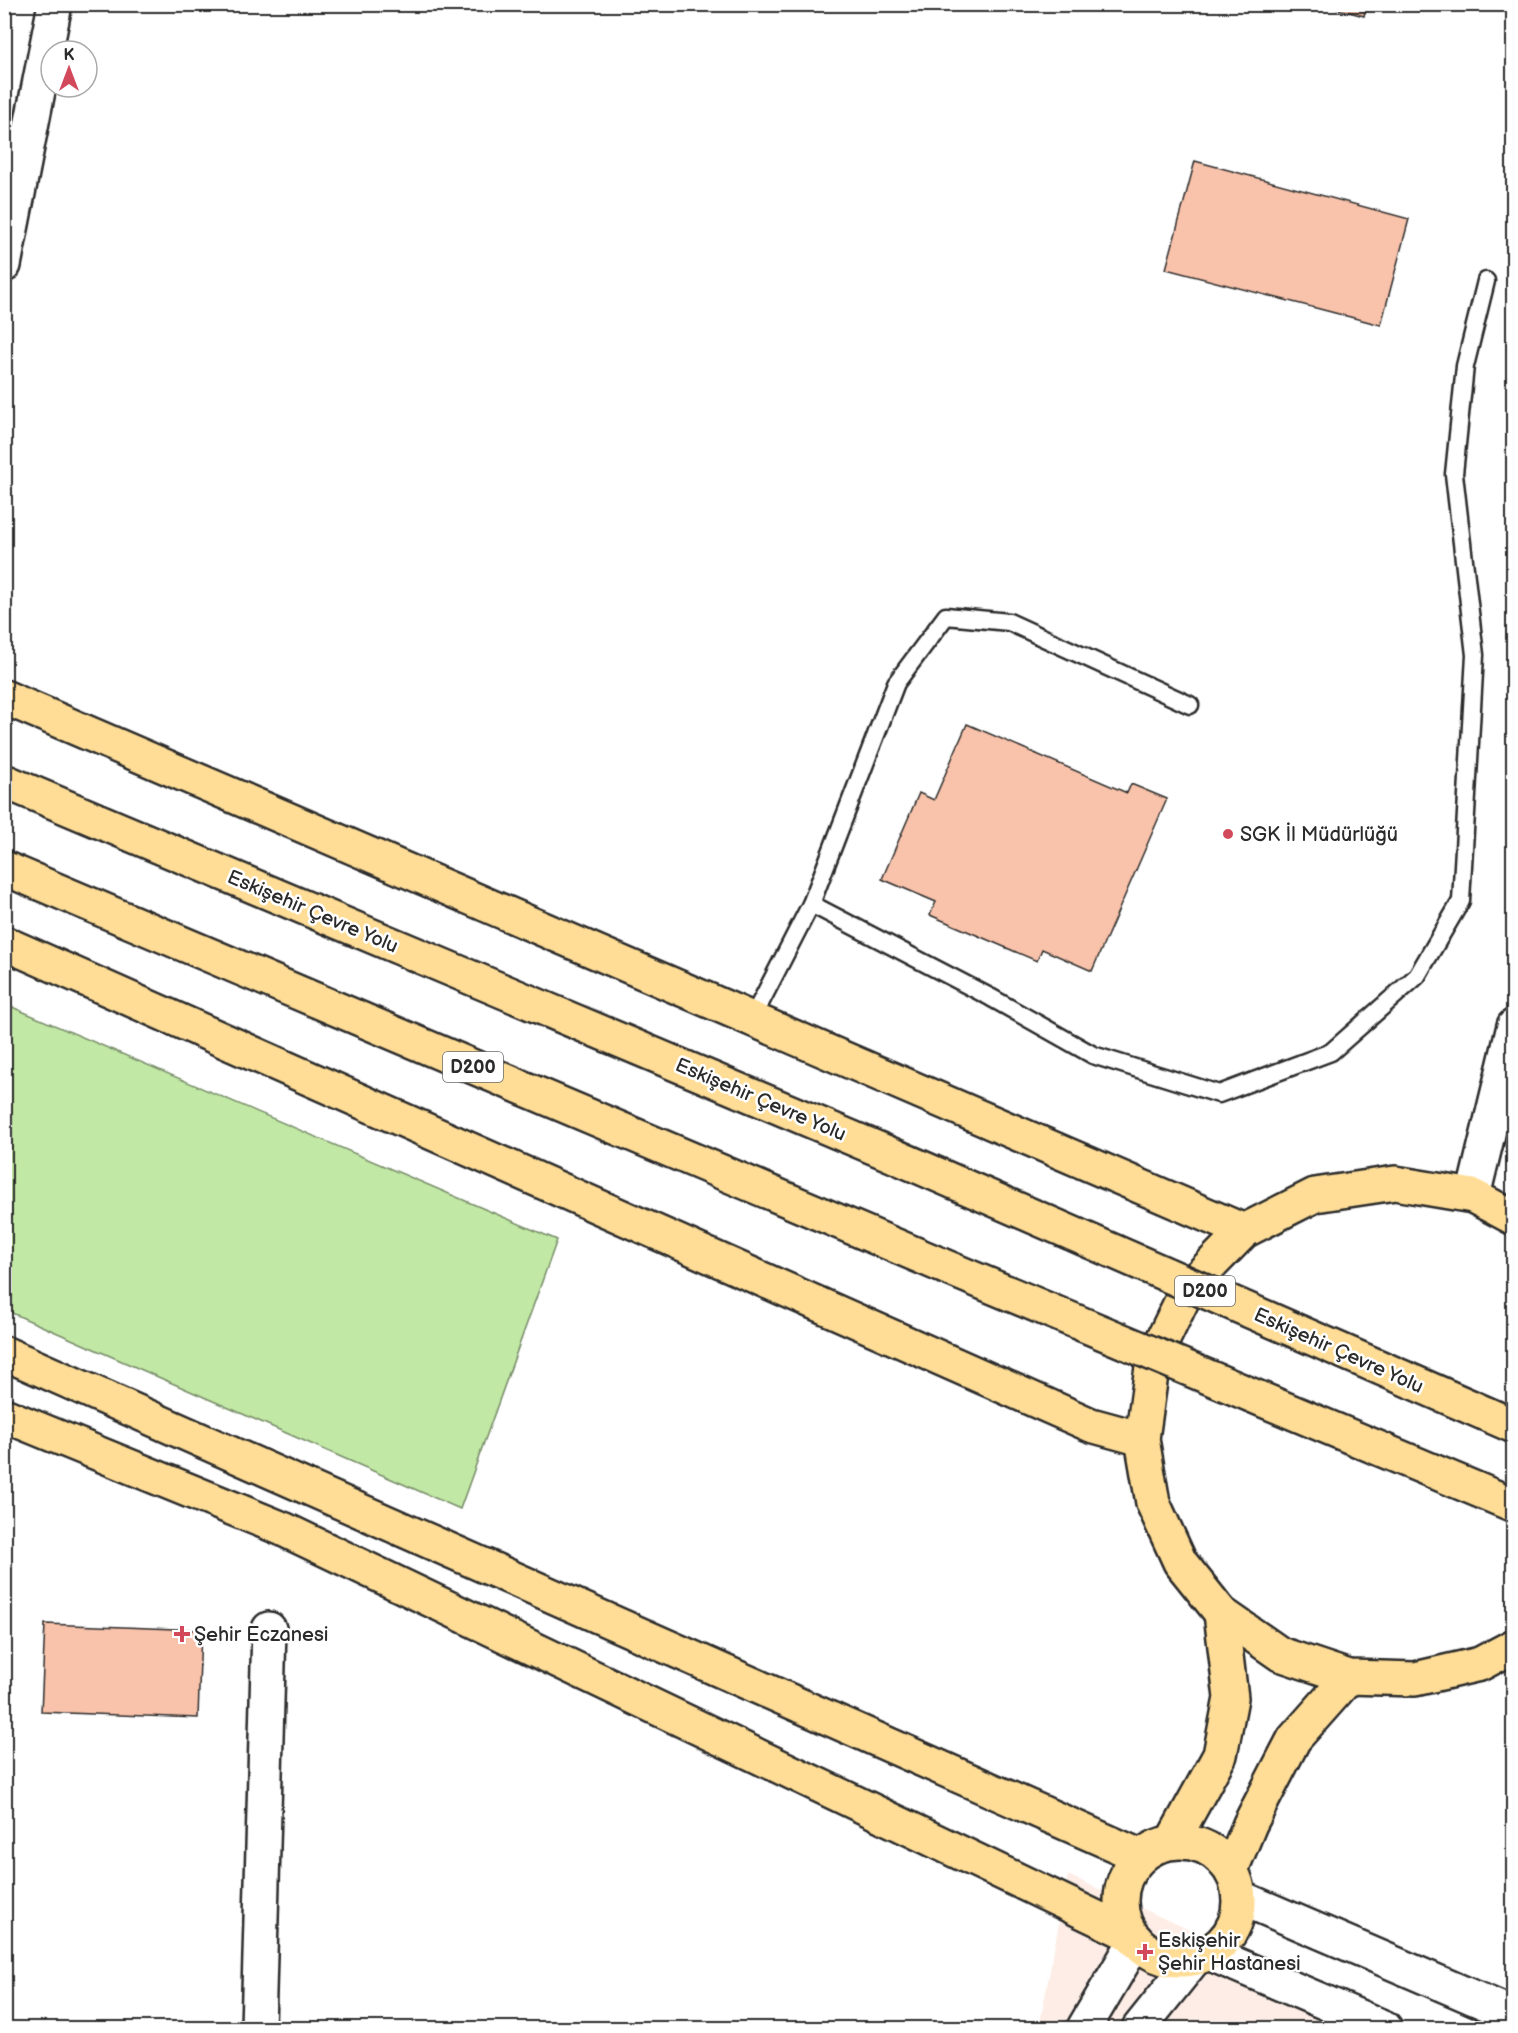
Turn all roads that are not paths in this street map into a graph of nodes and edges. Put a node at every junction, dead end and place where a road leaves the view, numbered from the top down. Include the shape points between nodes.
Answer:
1 (55, 4) edge
2 (4, 265) edge
3 (1486, 281) dead end
4 (4, 697) edge
5 (1190, 705) dead end
6 (4, 781) edge
7 (4, 868) edge
8 (811, 904) junction
9 (4, 943) edge
10 (752, 1019) junction
11 (1514, 1026) edge
12 (1473, 1196) junction
13 (1514, 1218) edge
14 (1244, 1231) junction
15 (4, 1353) edge
16 (4, 1415) edge
17 (1514, 1426) edge
18 (1142, 1439) junction
19 (1514, 1505) edge
20 (1221, 1613) junction
21 (269, 1629) dead end
22 (1514, 1646) edge
23 (1349, 1677) junction
24 (1172, 1842) junction
25 (1140, 1856) junction
26 (1235, 1883) junction
27 (1133, 1937) junction
28 (1202, 1956) junction
29 (1514, 2015) edge
30 (258, 2028) edge
31 (1084, 2028) edge
32 (1139, 2028) edge
33 (1384, 2028) edge

1 - 2 street
3 - 8 lane via 1465,366 1454,474 1475,655 1461,901 1417,976 1331,1052 1219,1094 1093,1055
4 - 10 main road
5 - 8 lane via 1009,622 946,616 896,683
6 - 17 main road, Eskişehir Çevre Yolu / D200, bridge via 897,1157
7 - 19 main road, D200, bridge
8 - 10 lane
9 - 18 main road via 1091,1425
10 - 14 main road
11 - 12 street
12 - 13 main road
12 - 14 main road via 1395,1183 1327,1193 1315,1195
14 - 18 main road via 1188,1288 1153,1359
15 - 25 main road
16 - 27 main road via 283,1529
18 - 20 main road via 1153,1503 1180,1562
20 - 23 main road via 1280,1654
20 - 24 main road via 1231,1698 1220,1755
21 - 30 street
22 - 23 main road via 1480,1664 1415,1679
23 - 26 main road via 1294,1739 1250,1824
24 - 25 main road via 1155,1846
24 - 26 main road via 1205,1847 1219,1856
25 - 27 main road via 1122,1884 1120,1901 1122,1918
26 - 28 main road via 1238,1914 1232,1930 1222,1943
26 - 29 street
27 - 28 main road via 1143,1948 1161,1957 1180,1960
27 - 31 street
28 - 32 street
28 - 33 street

